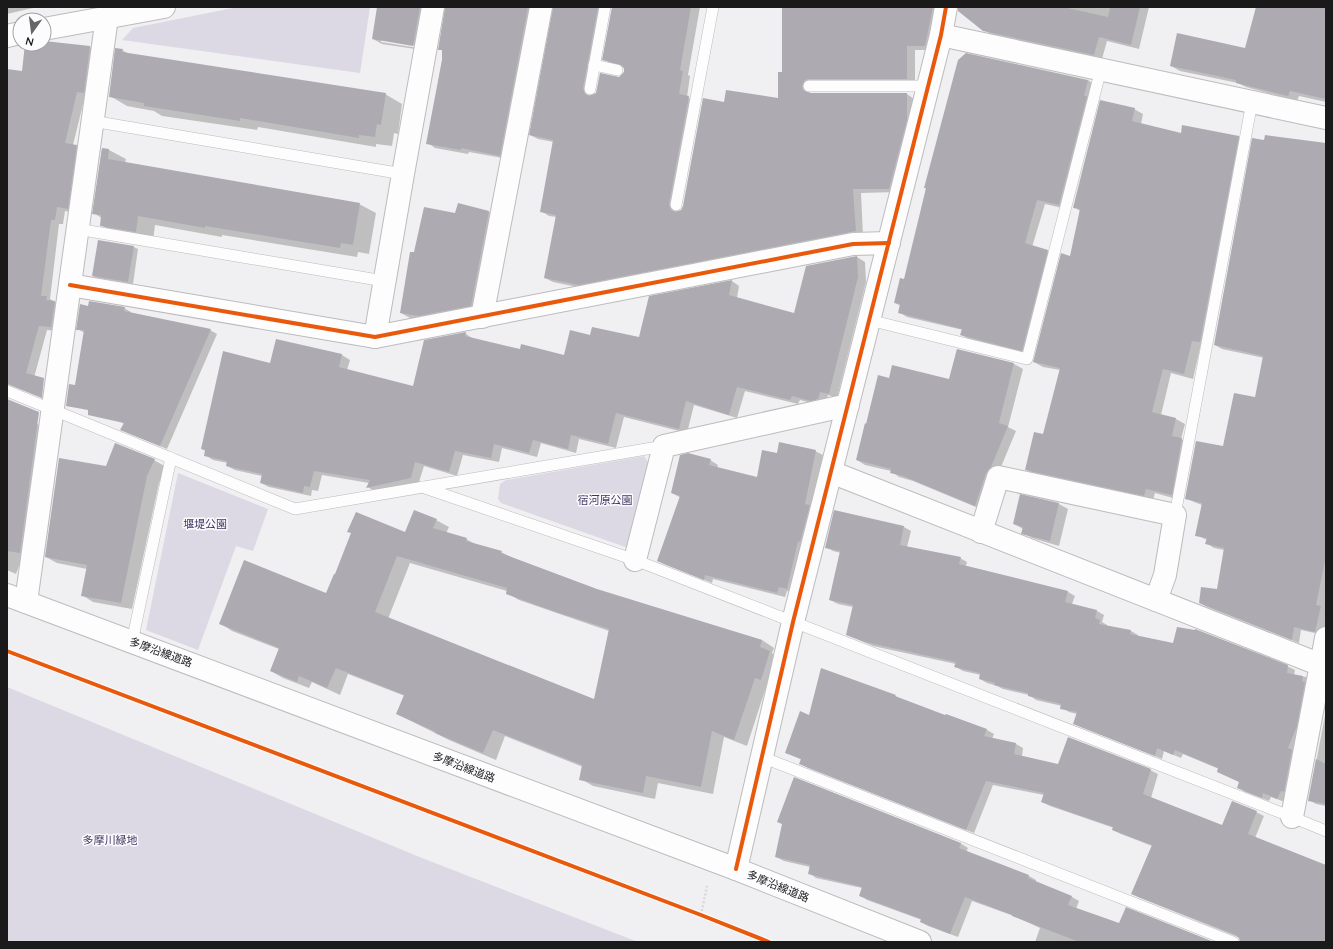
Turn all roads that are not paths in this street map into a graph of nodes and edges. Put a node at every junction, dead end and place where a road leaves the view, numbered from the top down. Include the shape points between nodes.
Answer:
1 (164, 7) edge
2 (433, 7) edge
3 (541, 7) edge
4 (605, 7) edge
5 (713, 7) edge
6 (946, 7) edge
7 (107, 18) junction
8 (52, 28) edge
9 (941, 34) junction
10 (594, 65) junction
11 (1102, 69) junction
12 (617, 70) dead end
13 (809, 86) dead end
14 (928, 86) junction
15 (590, 89) dead end
16 (1252, 102) junction
17 (1326, 118) edge
18 (92, 122) junction
19 (403, 174) junction
20 (676, 205) dead end
21 (77, 229) junction
22 (889, 243) junction
23 (384, 281) junction
24 (70, 285) junction
25 (482, 317) junction
26 (869, 320) junction
27 (375, 337) junction
28 (7, 391) edge
29 (848, 405) junction
30 (52, 410) junction
31 (664, 446) junction
32 (171, 458) junction
33 (831, 472) junction
34 (422, 487) junction
35 (1175, 515) junction
36 (981, 532) junction
37 (635, 560) junction
38 (16, 599) edge
39 (1156, 600) junction
40 (793, 622) junction
41 (1326, 638) edge
42 (132, 642) junction
43 (1321, 665) junction
44 (762, 757) junction
45 (1292, 817) junction
46 (1326, 831) edge
47 (736, 869) junction
48 (920, 942) edge
49 (1234, 942) edge

1 - 7 street
2 - 19 street
3 - 25 street
4 - 10 lane
5 - 20 lane
6 - 9 street
7 - 8 street
7 - 18 street
9 - 11 street
9 - 14 street
10 - 12 lane
10 - 15 lane
11 - 16 street
11 - 26 lane via 1027,359
13 - 14 lane
14 - 22 street
16 - 17 street
16 - 35 lane
18 - 19 lane
18 - 21 street
19 - 23 street
21 - 23 lane
21 - 24 street
22 - 25 street via 853,244
22 - 26 street
23 - 27 street
24 - 27 street
24 - 30 street
25 - 27 street
26 - 29 street
28 - 30 lane
29 - 31 street
29 - 33 street
30 - 32 lane
30 - 38 street
31 - 34 lane
31 - 37 street
32 - 34 lane via 295,509
32 - 42 lane
33 - 36 street
33 - 40 street
34 - 37 lane
35 - 36 street via 998,477
35 - 39 street via 1165,575
36 - 39 street
37 - 40 lane
38 - 42 street, 多摩沿線道路
39 - 43 street
40 - 44 street
40 - 45 lane
41 - 43 street
42 - 47 street, 多摩沿線道路
43 - 45 street
44 - 47 street
44 - 49 lane
45 - 46 lane
47 - 48 street, 多摩沿線道路

